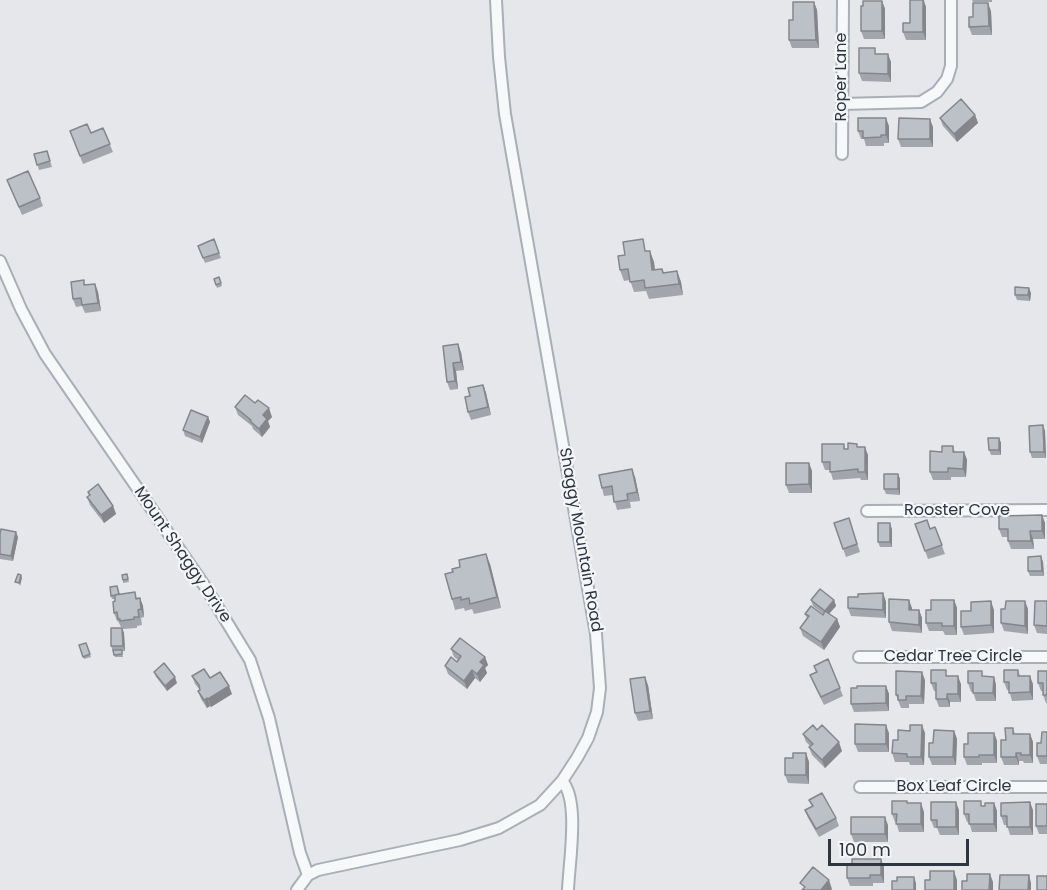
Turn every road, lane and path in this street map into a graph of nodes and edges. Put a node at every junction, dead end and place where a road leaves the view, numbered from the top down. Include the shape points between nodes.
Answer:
1 (496, 0) edge
2 (843, 0) edge
3 (951, 0) edge
4 (842, 104) junction
5 (842, 154) dead end
6 (0, 261) edge
7 (1047, 510) edge
8 (867, 511) dead end
9 (859, 657) dead end
10 (1047, 657) edge
11 (562, 781) junction
12 (860, 787) dead end
13 (1047, 787) edge
14 (308, 875) junction
15 (297, 890) edge
16 (568, 890) edge

1 - 11 street, Shaggy Mountain Road via 505,114 598,654 597,712 588,738
2 - 4 street, Roper Lane
3 - 4 street via 951,66 937,92 921,102
4 - 5 street, Roper Lane
6 - 14 street, Mount Shaggy Drive via 45,354 206,588 250,660 269,718
7 - 8 street, Rooster Cove
9 - 10 street, Cedar Tree Circle
11 - 14 street, Shaggy Mountain Road via 540,805 499,828
11 - 16 street via 573,806
12 - 13 street, Box Leaf Circle
14 - 15 street

